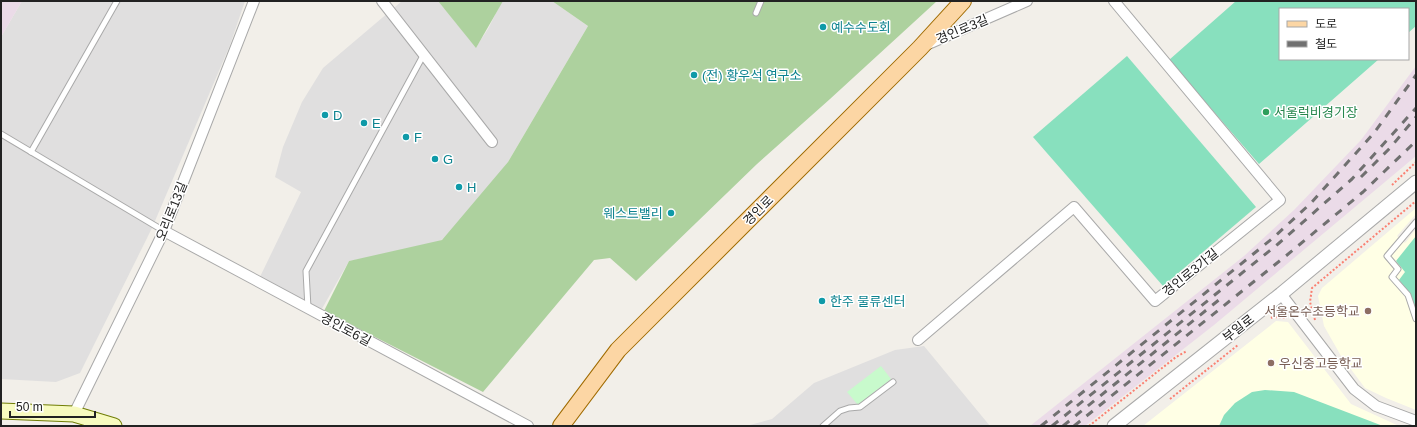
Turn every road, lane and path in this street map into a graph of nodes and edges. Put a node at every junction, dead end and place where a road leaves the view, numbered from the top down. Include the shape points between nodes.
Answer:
1 (117, 1) edge
2 (254, 1) edge
3 (382, 1) edge
4 (761, 1) edge
5 (963, 1) edge
6 (1027, 1) edge
7 (1114, 1) edge
8 (756, 13) dead end
9 (920, 48) junction
10 (424, 54) junction
11 (1, 134) edge
12 (492, 142) dead end
13 (31, 152) junction
14 (1416, 162) edge
15 (1416, 182) edge
16 (1388, 188) dead end
17 (1416, 201) edge
18 (1416, 222) edge
19 (164, 231) junction
20 (1281, 294) junction
21 (308, 308) junction
22 (1290, 319) dead end
23 (1416, 319) edge
24 (1266, 322) dead end
25 (1317, 323) dead end
26 (918, 340) dead end
27 (1242, 342) dead end
28 (1189, 351) dead end
29 (893, 382) dead end
30 (1164, 403) dead end
31 (1, 411) edge
32 (74, 414) junction
33 (1416, 420) edge
34 (88, 422) edge
35 (114, 426) edge
36 (528, 426) edge
37 (561, 426) edge
38 (823, 426) edge
39 (1089, 426) edge
40 (1114, 426) edge

1 - 13 lane
2 - 19 street, 오리로13길
3 - 10 street
4 - 8 lane
5 - 9 main road, 경인로
6 - 9 street, 경인로3길
7 - 26 street, 경인로3가길 via 1280,200 1155,300 1074,207
9 - 37 main road, 경인로 via 618,350
10 - 12 street
10 - 21 lane via 306,271
11 - 13 lane
13 - 19 lane
14 - 16 path
15 - 20 street, 부일로
17 - 25 path via 1312,288 1310,302
18 - 23 lane via 1387,256 1398,269 1392,277 1408,295
19 - 21 street, 경인로6길
19 - 32 street, 오리로13길
20 - 33 street via 1354,389 1376,406
20 - 40 street, 부일로
21 - 36 street, 경인로6길
22 - 24 path via 1273,317
27 - 30 path
28 - 39 path via 1176,357
29 - 38 lane via 860,407 840,411
31 - 32 main road
32 - 34 main road
34 - 35 main road

